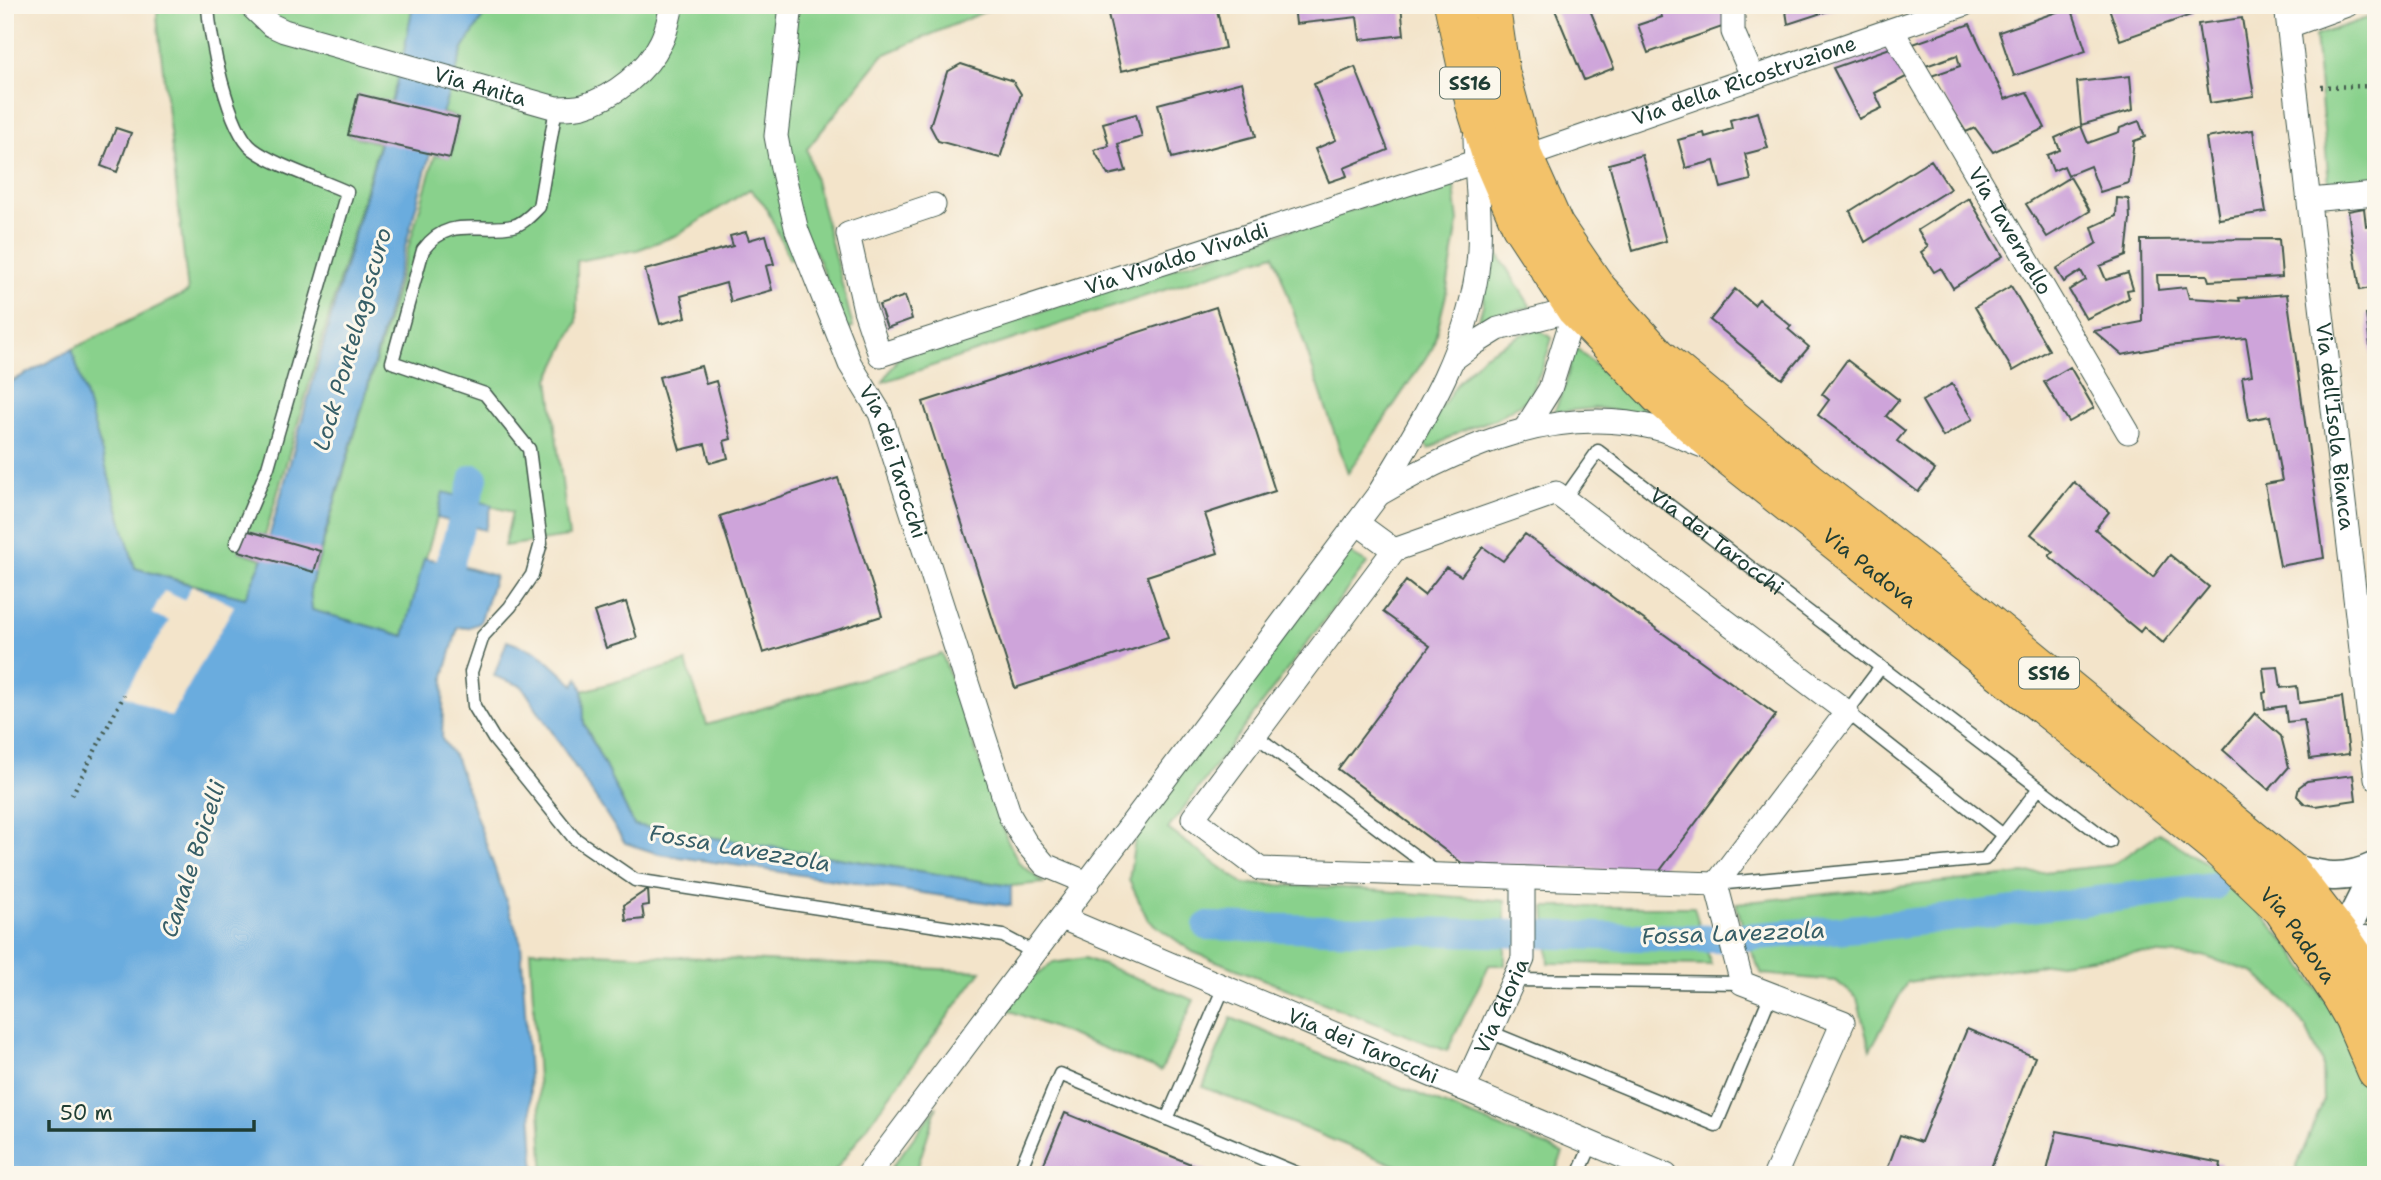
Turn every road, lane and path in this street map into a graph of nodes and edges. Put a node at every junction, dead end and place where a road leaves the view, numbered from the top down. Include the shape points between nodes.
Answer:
1 (208, 5) edge
2 (250, 5) edge
3 (673, 5) edge
4 (791, 5) edge
5 (1453, 5) edge
6 (1491, 5) edge
7 (1733, 5) edge
8 (1963, 5) edge
9 (2347, 5) edge
10 (2288, 16) edge
11 (1892, 30) junction
12 (1753, 78) junction
13 (2376, 86) edge
14 (2296, 88) junction
15 (556, 108) junction
16 (1497, 160) junction
17 (2376, 194) edge
18 (2309, 200) junction
19 (934, 205) dead end
20 (1586, 299) junction
21 (880, 355) junction
22 (1455, 358) junction
23 (850, 364) junction
24 (1525, 429) junction
25 (2128, 432) dead end
26 (1728, 456) junction
27 (1378, 495) junction
28 (1564, 499) junction
29 (1357, 523) junction
30 (236, 543) dead end
31 (1394, 550) junction
32 (1954, 615) junction
33 (1881, 667) junction
34 (124, 695) dead end
35 (1847, 712) junction
36 (1255, 735) junction
37 (2107, 738) junction
38 (2376, 778) edge
39 (2039, 788) junction
40 (72, 795) dead end
41 (2003, 835) junction
42 (2110, 842) dead end
43 (2376, 866) edge
44 (2288, 868) junction
45 (1439, 875) junction
46 (2376, 875) edge
47 (1523, 878) junction
48 (1088, 883) junction
49 (1716, 884) junction
50 (1062, 918) junction
51 (2344, 945) edge
52 (1035, 953) junction
53 (1514, 980) junction
54 (1742, 983) junction
55 (1224, 987) junction
56 (2376, 988) edge
57 (1771, 994) junction
58 (1490, 1032) junction
59 (2376, 1071) edge
60 (1464, 1089) junction
61 (1167, 1119) junction
62 (1592, 1143) junction
63 (868, 1175) edge
64 (1018, 1175) edge
65 (1301, 1175) edge
66 (1578, 1175) edge
67 (1666, 1175) edge
68 (1775, 1175) edge

1 - 30 lane via 232,118 242,137 270,158 347,192 268,467
2 - 15 street, Via Anita via 284,31
3 - 15 street, Via Anita via 661,42 628,82 581,107
4 - 23 street, Via dei Tarocchi via 776,136 797,231
5 - 16 main road, Via Padova / SS16 via 1474,103
6 - 16 main road, Via Padova / SS16 via 1501,73
7 - 12 street via 1732,32
8 - 11 street, Via della Ricostruzione
9 - 10 street
10 - 14 street, Via dell'Isola Bianca
11 - 12 street, Via della Ricostruzione
11 - 25 street, Via Tavernello
12 - 16 street, Via della Ricostruzione
13 - 14 path
14 - 18 street, Via dell'Isola Bianca
15 - 52 lane via 539,207 515,226 463,226 431,239 423,250 392,362 485,394 529,449 541,543 532,575 483,636 471,672 474,706 494,739 574,838 635,880 1003,936
16 - 20 main road, Via Padova via 1520,225
16 - 21 street, Via Vivaldo Vivaldi
16 - 22 street via 1479,235 1466,324
17 - 18 street
18 - 38 street, Via dell'Isola Bianca
19 - 21 street via 848,234
20 - 22 street via 1498,329
20 - 24 street via 1550,389
20 - 26 main road, Via Padova via 1659,396
20 - 32 main road, Via Padova via 1807,480
21 - 23 street, Via Vivaldo Vivaldi
22 - 27 street
23 - 48 street, Via dei Tarocchi via 880,413 1010,816 1045,865
24 - 26 street via 1601,421 1656,428
24 - 27 street via 1450,456
26 - 32 main road, Via Padova
27 - 29 street
28 - 31 street via 1556,493
28 - 33 lane, Via dei Tarocchi via 1598,452
28 - 35 street
29 - 31 street
29 - 48 street
31 - 36 street
32 - 37 main road, Via Padova
33 - 35 lane
33 - 39 lane, Via dei Tarocchi
34 - 40 path
35 - 41 lane
35 - 49 street
36 - 45 lane
36 - 45 street via 1193,818 1260,869
37 - 44 main road, Via Padova
37 - 51 main road, Via Padova via 2282,909
39 - 41 lane
39 - 42 lane, Via dei Tarocchi
41 - 49 lane via 1985,859
43 - 44 street via 2337,878
44 - 51 main road, Via Padova
45 - 47 street
46 - 51 street
47 - 49 street
47 - 53 street, Via Gloria via 1523,959
48 - 50 street
49 - 54 street
50 - 52 street
50 - 55 street, Via dei Tarocchi
51 - 56 main road, Via Padova
51 - 59 main road, Via Padova via 2340,995
52 - 63 street
53 - 54 lane
53 - 58 street, Via Gloria
54 - 57 street
55 - 60 street, Via dei Tarocchi
55 - 61 lane
57 - 58 lane via 1716,1125
57 - 68 street via 1843,1022
58 - 60 street, Via Gloria
60 - 62 street, Via dei Tarocchi
61 - 64 lane via 1060,1074
61 - 65 lane
62 - 66 lane
62 - 67 street, Via dei Tarocchi

